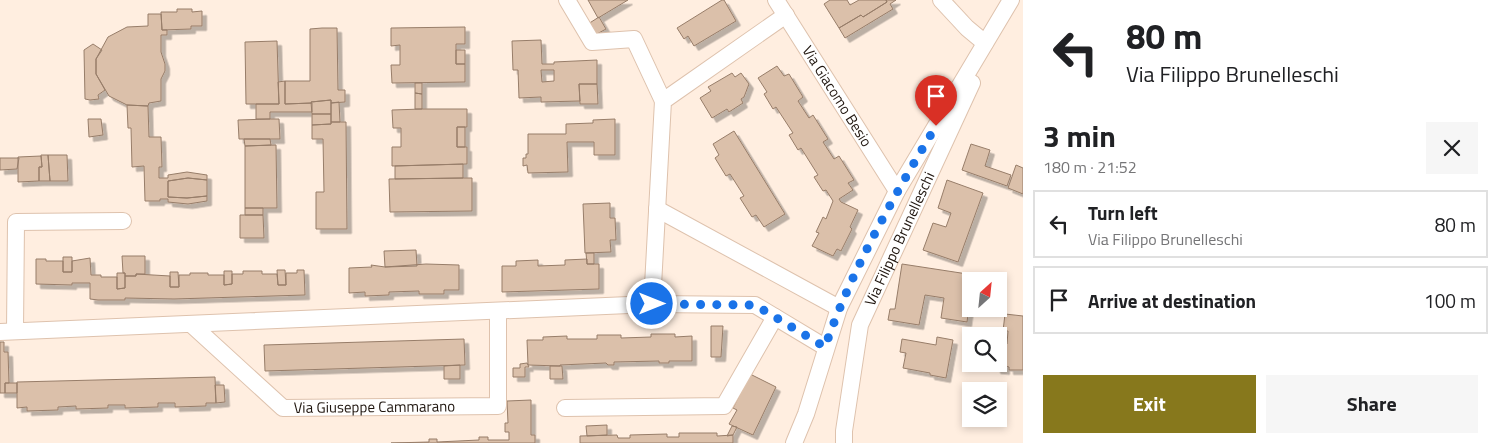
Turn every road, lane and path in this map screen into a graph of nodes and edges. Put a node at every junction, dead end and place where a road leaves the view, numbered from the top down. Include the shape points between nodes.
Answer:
1 (567, 0) edge
2 (776, 0) edge
3 (941, 0) edge
4 (1011, 0) edge
5 (786, 14) junction
6 (985, 43) junction
7 (663, 101) junction
8 (897, 191) junction
9 (657, 209) junction
10 (124, 221) dead end
11 (652, 304) junction
12 (839, 308) junction
13 (498, 311) junction
14 (775, 317) junction
15 (191, 324) junction
16 (7, 332) edge
17 (825, 347) junction
18 (565, 408) dead end
19 (794, 443) edge
20 (844, 443) edge

1 - 7 street via 592,42 634,39
2 - 5 street, Via Giacomo Besio
3 - 6 street
4 - 6 street, Via Filippo Brunelleschi
5 - 7 street
5 - 8 street, Via Giacomo Besio
6 - 8 street, Via Filippo Brunelleschi
6 - 20 street, Via Filippo Brunelleschi via 979,68 860,325
7 - 9 street
8 - 12 street, Via Filippo Brunelleschi
9 - 11 street
9 - 12 street
10 - 16 street via 16,222
11 - 13 street
11 - 14 street via 755,305
12 - 17 street, Via Filippo Brunelleschi
13 - 15 street
13 - 15 street, Via Giuseppe Cammarano via 498,406 283,408
14 - 17 street
14 - 18 street via 724,406
15 - 16 street
17 - 19 street, Via Filippo Brunelleschi via 806,414

